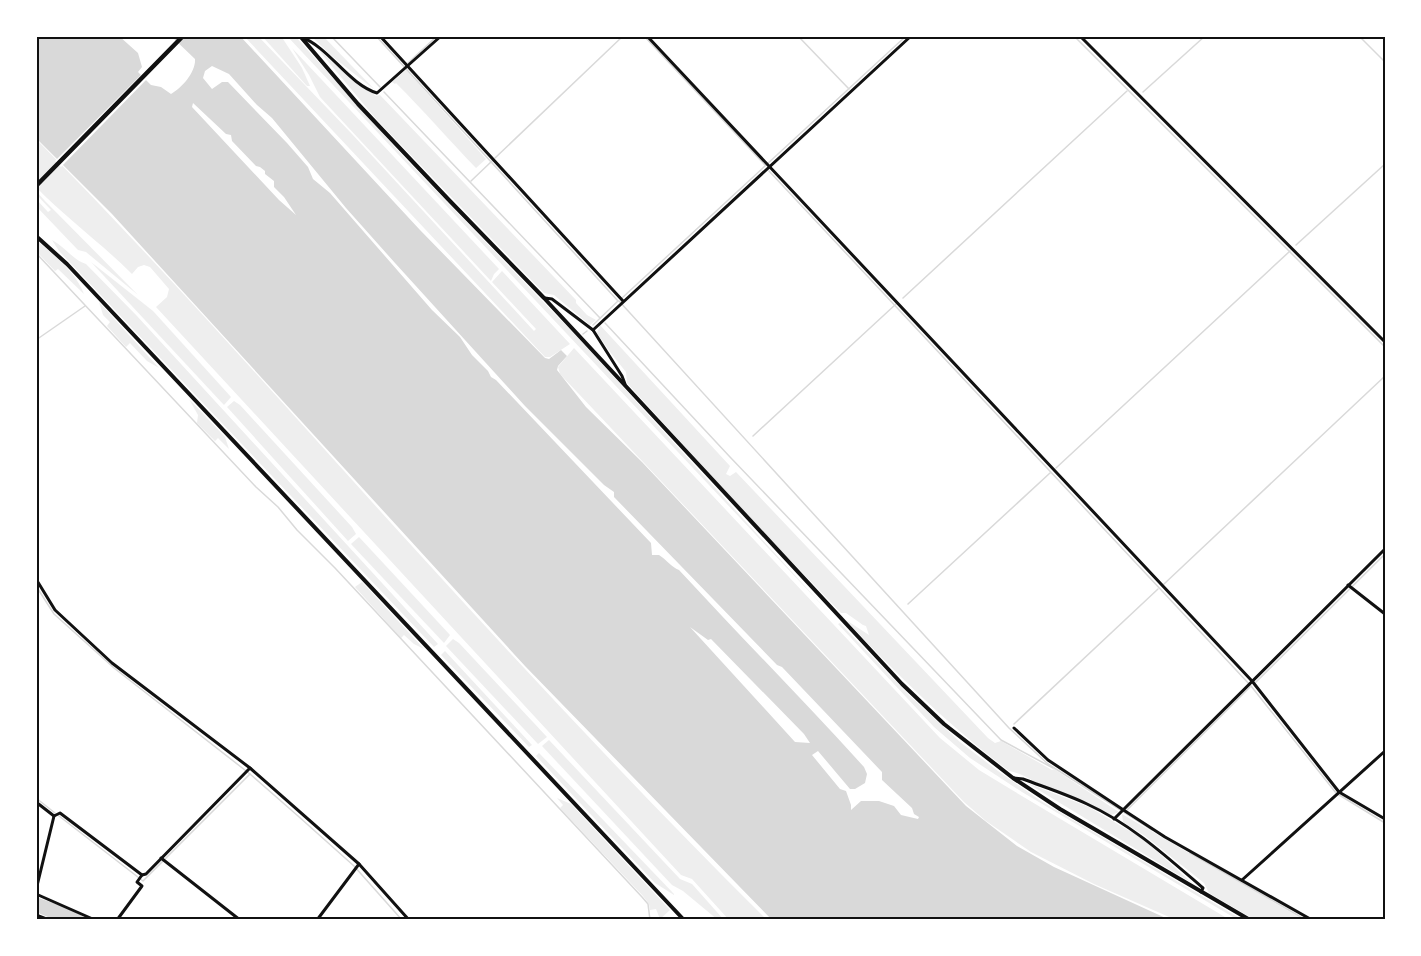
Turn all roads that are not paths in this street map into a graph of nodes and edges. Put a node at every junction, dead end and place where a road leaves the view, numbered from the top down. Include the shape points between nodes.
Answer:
1 (183, 36) edge
2 (300, 36) edge
3 (380, 36) edge
4 (441, 36) edge
5 (647, 36) edge
6 (911, 36) edge
7 (1080, 36) edge
8 (406, 67) junction
9 (768, 165) junction
10 (36, 186) edge
11 (36, 236) edge
12 (544, 298) junction
13 (621, 301) junction
14 (593, 330) junction
15 (1385, 342) edge
16 (625, 384) junction
17 (1385, 549) edge
18 (36, 579) edge
19 (1350, 587) junction
20 (1385, 614) edge
21 (1251, 683) junction
22 (1014, 728) dead end
23 (1385, 751) edge
24 (248, 771) junction
25 (1013, 778) junction
26 (1338, 794) junction
27 (36, 802) edge
28 (1123, 811) junction
29 (54, 816) junction
30 (1114, 819) junction
31 (1385, 819) edge
32 (163, 860) junction
33 (357, 866) junction
34 (140, 877) junction
35 (1242, 880) junction
36 (36, 892) edge
37 (1201, 892) junction
38 (36, 915) edge
39 (49, 920) edge
40 (95, 920) edge
41 (117, 920) edge
42 (240, 920) edge
43 (317, 920) edge
44 (409, 920) edge
45 (684, 920) edge
46 (1250, 920) edge
47 (1312, 920) edge

1 - 10 main road
2 - 8 street via 374,93
2 - 12 street via 391,139
3 - 8 street
4 - 8 street
5 - 9 street
6 - 9 street
7 - 15 street
8 - 13 street
9 - 13 street
9 - 21 street
11 - 45 street via 67,264
12 - 14 street via 552,299
12 - 16 street
13 - 14 street
14 - 16 street
16 - 25 street via 902,684 944,724
17 - 19 street
18 - 24 street via 55,610 112,663
19 - 20 street
19 - 21 street
21 - 26 street
21 - 28 street
22 - 28 street via 1048,760
23 - 26 street
24 - 32 street
24 - 33 street
25 - 30 street via 1088,804
25 - 37 street
26 - 31 street
26 - 35 street
27 - 29 street
28 - 30 street
28 - 35 street
29 - 34 street via 60,813
29 - 36 street
30 - 37 street via 1143,837 1203,888
32 - 34 street
32 - 42 street
33 - 43 street
33 - 44 street
34 - 41 street via 137,882 142,886
35 - 47 street
36 - 40 street
37 - 46 street
38 - 39 street

